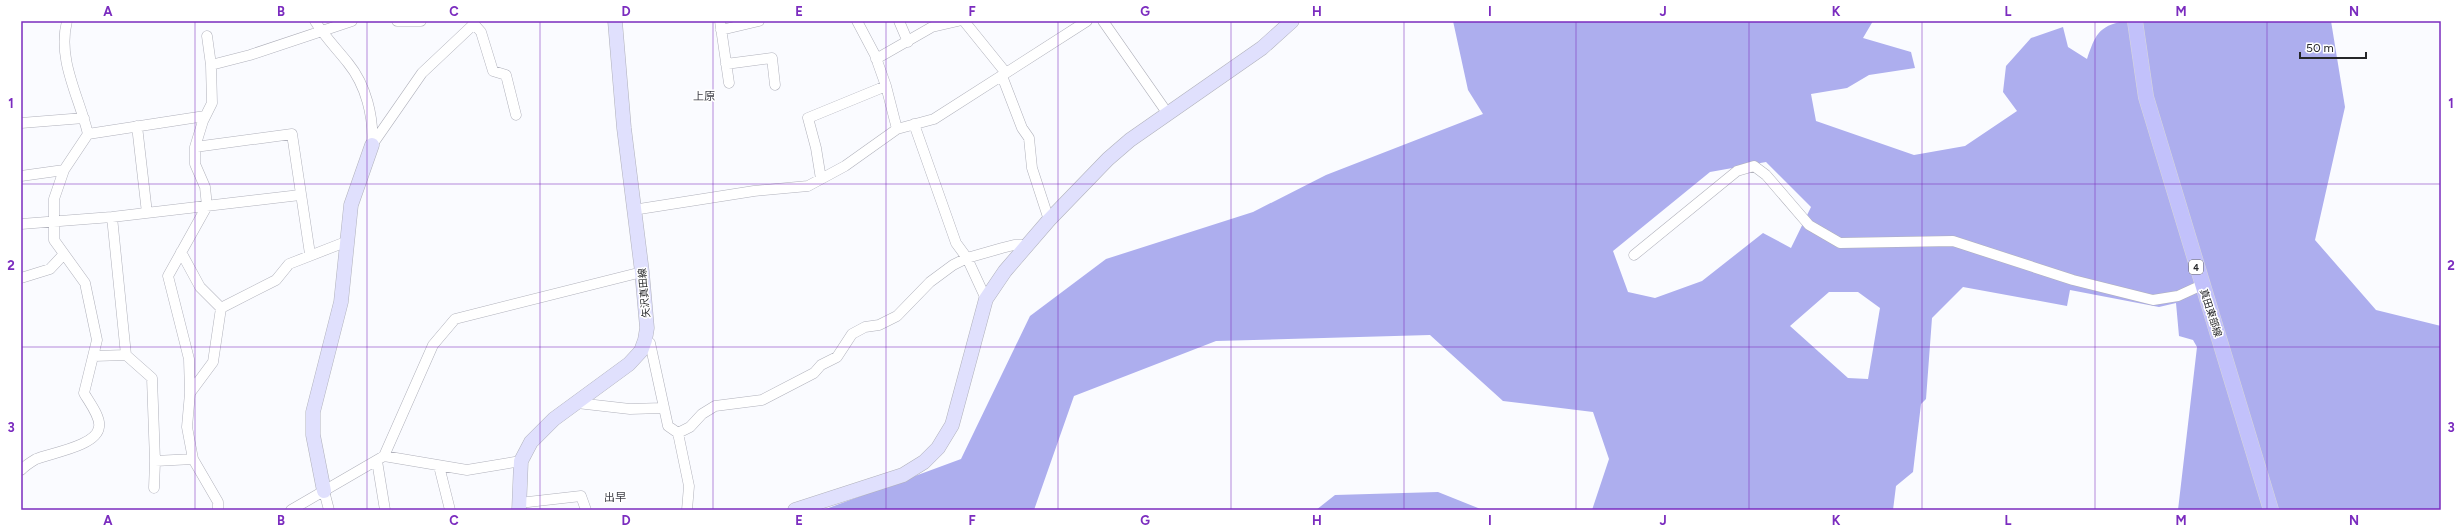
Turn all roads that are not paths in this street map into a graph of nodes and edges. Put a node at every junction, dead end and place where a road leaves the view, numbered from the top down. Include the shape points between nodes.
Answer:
1 (67, 21) edge
2 (315, 21) edge
3 (352, 21) edge
4 (397, 21) edge
5 (421, 21) edge
6 (615, 21) edge
7 (759, 21) edge
8 (857, 21) edge
9 (899, 21) edge
10 (958, 21) edge
11 (964, 21) edge
12 (1087, 21) edge
13 (1103, 21) edge
14 (1292, 21) edge
15 (2135, 21) edge
16 (473, 23) edge
17 (720, 25) edge
18 (321, 30) junction
19 (207, 36) dead end
20 (908, 42) junction
21 (876, 59) junction
22 (726, 64) junction
23 (212, 65) junction
24 (1004, 75) junction
25 (729, 83) dead end
26 (775, 85) dead end
27 (886, 86) junction
28 (1168, 114) junction
29 (516, 115) dead end
30 (205, 116) junction
31 (84, 118) junction
32 (21, 123) edge
33 (914, 124) junction
34 (137, 126) junction
35 (897, 129) junction
36 (88, 134) junction
37 (372, 145) junction
38 (195, 148) junction
39 (64, 170) junction
40 (21, 176) edge
41 (821, 179) junction
42 (300, 195) junction
43 (208, 206) junction
44 (633, 210) junction
45 (147, 213) junction
46 (112, 217) junction
47 (1049, 220) junction
48 (54, 222) junction
49 (21, 224) edge
50 (348, 241) junction
51 (1028, 246) junction
52 (182, 252) junction
53 (64, 254) junction
54 (310, 254) junction
55 (1634, 255) dead end
56 (967, 258) junction
57 (642, 272) junction
58 (21, 278) edge
59 (2202, 285) junction
60 (986, 299) junction
61 (221, 308) junction
62 (646, 340) junction
63 (126, 355) junction
64 (94, 356) junction
65 (190, 393) junction
66 (577, 403) junction
67 (662, 408) junction
68 (678, 433) junction
69 (193, 459) junction
70 (380, 459) junction
71 (155, 460) junction
72 (521, 461) junction
73 (439, 466) junction
74 (21, 470) edge
75 (154, 488) dead end
76 (324, 491) junction
77 (519, 507) edge
78 (218, 510) edge
79 (291, 510) edge
80 (329, 510) edge
81 (385, 510) edge
82 (450, 510) edge
83 (586, 510) edge
84 (687, 510) edge
85 (795, 510) edge
86 (2271, 510) edge

1 - 31 street via 63,36 65,58
2 - 18 street
3 - 18 street
4 - 5 street
6 - 44 street, 矢沢真田線
7 - 17 street
8 - 21 street
9 - 20 street
10 - 20 street via 932,27
11 - 24 street
12 - 24 street
13 - 28 street
14 - 28 street via 1262,48
15 - 59 main road, 真田東部線 / 4 via 2146,97
16 - 29 street via 481,32 493,71 506,75
16 - 37 street via 422,73
17 - 22 street
18 - 23 street via 250,55
18 - 37 street via 353,69 364,90 372,120
19 - 23 street
20 - 21 street
21 - 27 street
22 - 25 street
22 - 26 street via 772,58
23 - 30 street via 212,103
24 - 33 street via 934,119
24 - 47 street via 1022,128 1029,138 1032,168
27 - 35 street
27 - 41 street via 808,118
28 - 47 street via 1108,159
30 - 34 street
30 - 38 street
31 - 32 street
31 - 36 street
33 - 35 street
33 - 56 street via 956,243
34 - 36 street
34 - 45 street
35 - 41 street via 845,166
36 - 39 street
37 - 50 street via 351,205
38 - 42 street via 292,134
38 - 43 street via 195,164 205,187
39 - 40 street
39 - 48 street via 54,199
41 - 44 street via 808,186 754,191
42 - 43 street
42 - 54 street
43 - 45 street
43 - 52 street
44 - 57 street, 矢沢真田線
45 - 46 street
46 - 48 street
46 - 63 street
47 - 51 street
48 - 49 street
48 - 53 street via 54,240
50 - 54 street
50 - 76 street via 341,302 312,422
51 - 56 street via 1014,245
51 - 60 street via 1005,271
52 - 61 street via 200,286
52 - 65 street via 168,276 189,359
53 - 58 street via 50,269
53 - 64 street via 85,283 97,340
54 - 61 street via 290,264 276,280
55 - 59 street via 1737,171 1754,166 1766,175 1809,225 1840,243 1953,241 2073,280 2126,292 2144,299 2160,300 2178,296
56 - 60 street
56 - 68 street via 930,282 897,316 879,325 858,330 837,357 821,365 814,373 762,400 716,406 702,414 690,428
57 - 62 street, 矢沢真田線
57 - 70 street via 455,319 433,345
59 - 86 main road, 真田東部線 / 4
60 - 85 street via 952,425 938,448 924,462 903,475
61 - 65 street via 214,362
62 - 66 street via 641,351 629,364
62 - 67 street via 650,343
63 - 64 street
63 - 71 street via 152,378
64 - 74 street via 84,393 98,420 99,427 95,435 87,442 36,459
65 - 69 street via 187,427
66 - 67 street via 630,409
66 - 72 street via 541,430
67 - 68 street via 668,426
68 - 84 street via 690,486
69 - 71 street
69 - 78 street via 218,502
70 - 73 street
70 - 76 street
70 - 81 street
71 - 75 street
72 - 73 street via 467,470
72 - 77 street
73 - 82 street
76 - 79 street
76 - 80 street
77 - 83 street via 581,496

